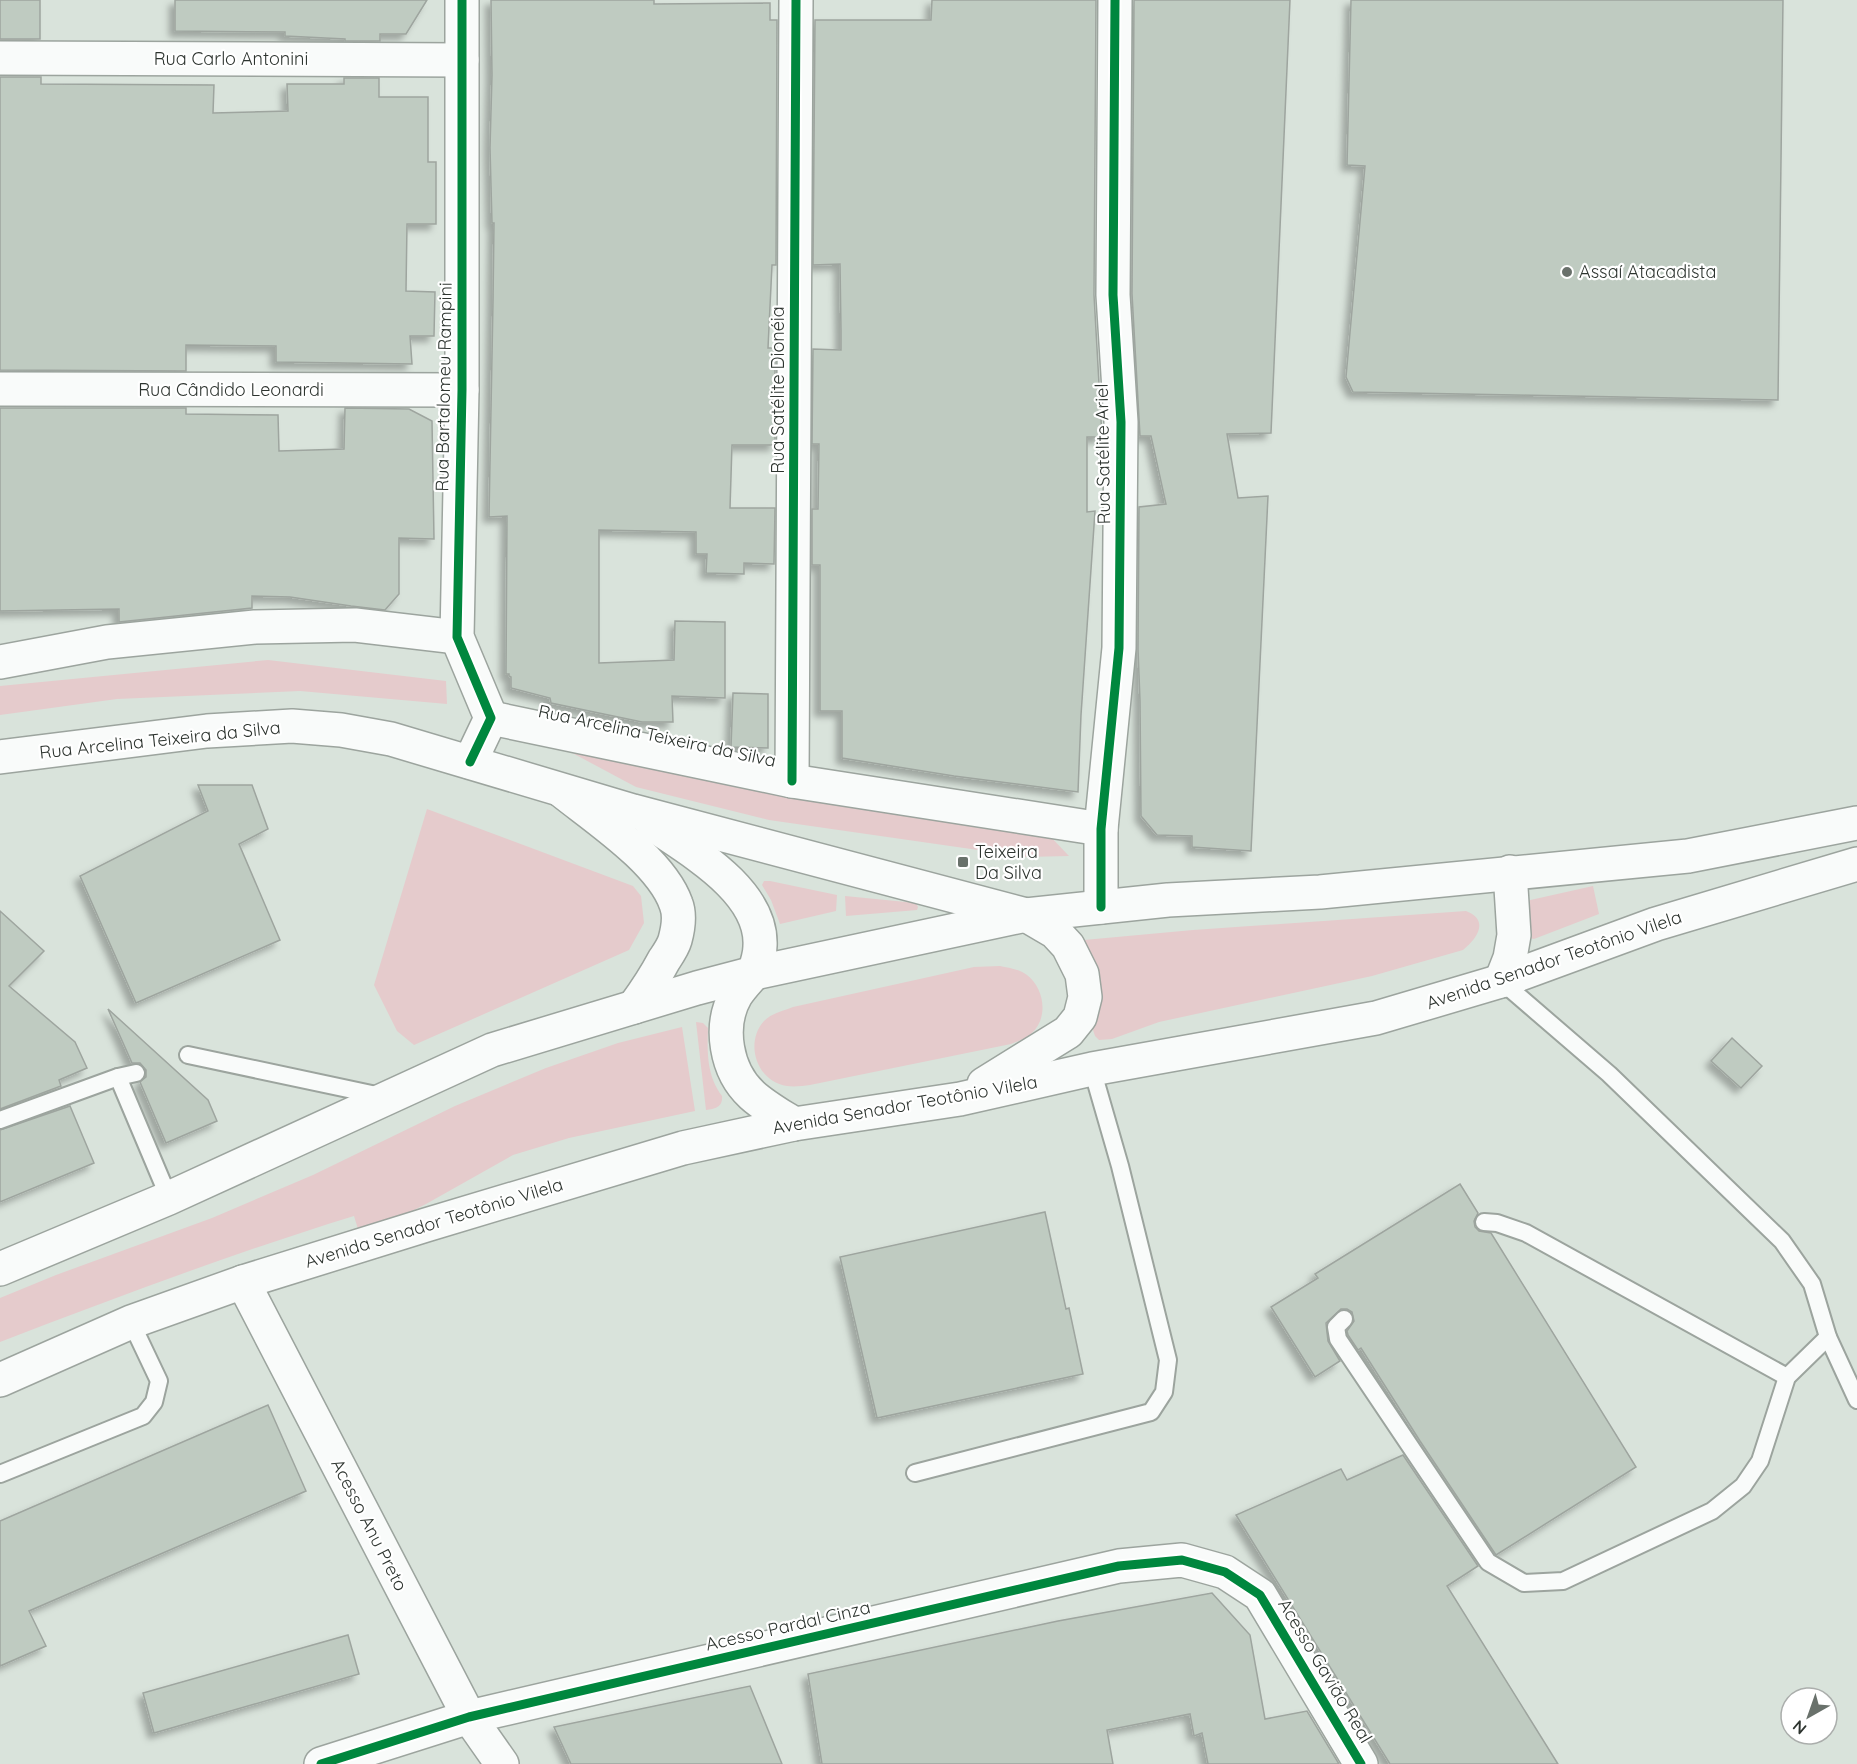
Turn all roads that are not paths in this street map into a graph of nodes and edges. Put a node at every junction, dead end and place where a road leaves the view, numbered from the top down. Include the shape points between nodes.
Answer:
1 (462, 0) edge
2 (796, 0) edge
3 (1115, 0) edge
4 (0, 58) edge
5 (462, 60) junction
6 (0, 389) edge
7 (462, 390) junction
8 (457, 637) junction
9 (0, 662) edge
10 (491, 718) junction
11 (0, 757) edge
12 (470, 762) junction
13 (792, 781) junction
14 (562, 791) junction
15 (633, 811) junction
16 (1857, 823) edge
17 (1101, 829) junction
18 (1857, 864) edge
19 (1510, 872) junction
20 (1101, 907) junction
21 (1026, 915) junction
22 (754, 973) junction
23 (1501, 981) junction
24 (634, 1007) junction
25 (188, 1055) dead end
26 (1092, 1069) junction
27 (136, 1073) dead end
28 (118, 1077) junction
29 (387, 1098) junction
30 (960, 1099) junction
31 (0, 1120) edge
32 (794, 1124) junction
33 (169, 1198) junction
34 (1484, 1222) dead end
35 (0, 1269) edge
36 (243, 1282) junction
37 (1344, 1320) dead end
38 (131, 1322) junction
39 (1828, 1337) junction
40 (1787, 1377) junction
41 (0, 1380) edge
42 (1857, 1400) edge
43 (915, 1473) dead end
44 (0, 1474) edge
45 (1260, 1595) joint
46 (469, 1718) junction
47 (321, 1764) edge
48 (502, 1764) edge
49 (1361, 1764) edge

1 - 5 street, Rua Bartalomeu Rampini
2 - 13 street, Rua Satélite Dionéia
3 - 17 street, Rua Satélite Ariel via 1113,295 1121,422 1119,648
4 - 5 street, Rua Carlo Antonini
5 - 7 street, Rua Bartalomeu Rampini
6 - 7 street, Rua Cândido Leonardi
7 - 8 street, Rua Bartalomeu Rampini
8 - 9 street via 355,625 255,627 107,642
8 - 10 street, Rua Bartalomeu Rampini
10 - 12 street
10 - 13 street, Rua Arcelina Teixeira da Silva
11 - 12 street, Rua Arcelina Teixeira da Silva via 207,731 292,726 391,739
12 - 14 street, Rua Arcelina Teixeira da Silva
13 - 17 street, Rua Arcelina Teixeira da Silva
14 - 15 street, Rua Arcelina Teixeira da Silva
14 - 24 street via 644,858 677,904 675,941
15 - 21 street, Rua Arcelina Teixeira da Silva
15 - 22 street, Rua Arcelina Teixeira da Silva via 728,880 752,910 760,943
16 - 19 street via 1688,855
17 - 20 street, Rua Satélite Ariel
18 - 23 street, Avenida Senador Teotônio Vilela via 1656,924
19 - 20 street via 1320,892
19 - 23 street via 1514,935
20 - 21 street
21 - 22 street
21 - 30 street via 1055,932 1068,946 1082,974 1085,997 1080,1017 1068,1032
22 - 24 street
22 - 32 street via 730,1008 727,1044 731,1065 750,1093
23 - 26 street, Avenida Senador Teotônio Vilela via 1376,1018
23 - 39 lane via 1609,1074 1782,1241 1812,1284
24 - 29 street via 492,1050
25 - 29 lane
26 - 30 street, Avenida Senador Teotônio Vilela
26 - 43 lane via 1168,1360 1164,1392 1151,1412
27 - 28 lane
28 - 31 lane
28 - 33 lane
29 - 33 street
30 - 32 street, Avenida Senador Teotônio Vilela
32 - 36 street, Avenida Senador Teotônio Vilela via 682,1148
33 - 35 street
34 - 40 lane via 1526,1233
36 - 38 street, Avenida Senador Teotônio Vilela
36 - 46 street, Acesso Anu Preto
37 - 40 lane via 1336,1327 1338,1339 1488,1562 1524,1583 1563,1581 1712,1511 1743,1486 1760,1461
38 - 41 street, Avenida Senador Teotônio Vilela
38 - 44 lane via 159,1381 154,1402 143,1416
39 - 40 lane
39 - 42 lane
45 - 46 street, Acesso Pardal Cinza via 1225,1572 1182,1560 1119,1566
45 - 49 street, Acesso Gavião Real
46 - 47 street, Acesso Pardal Cinza
46 - 48 street, Acesso Anu Preto

